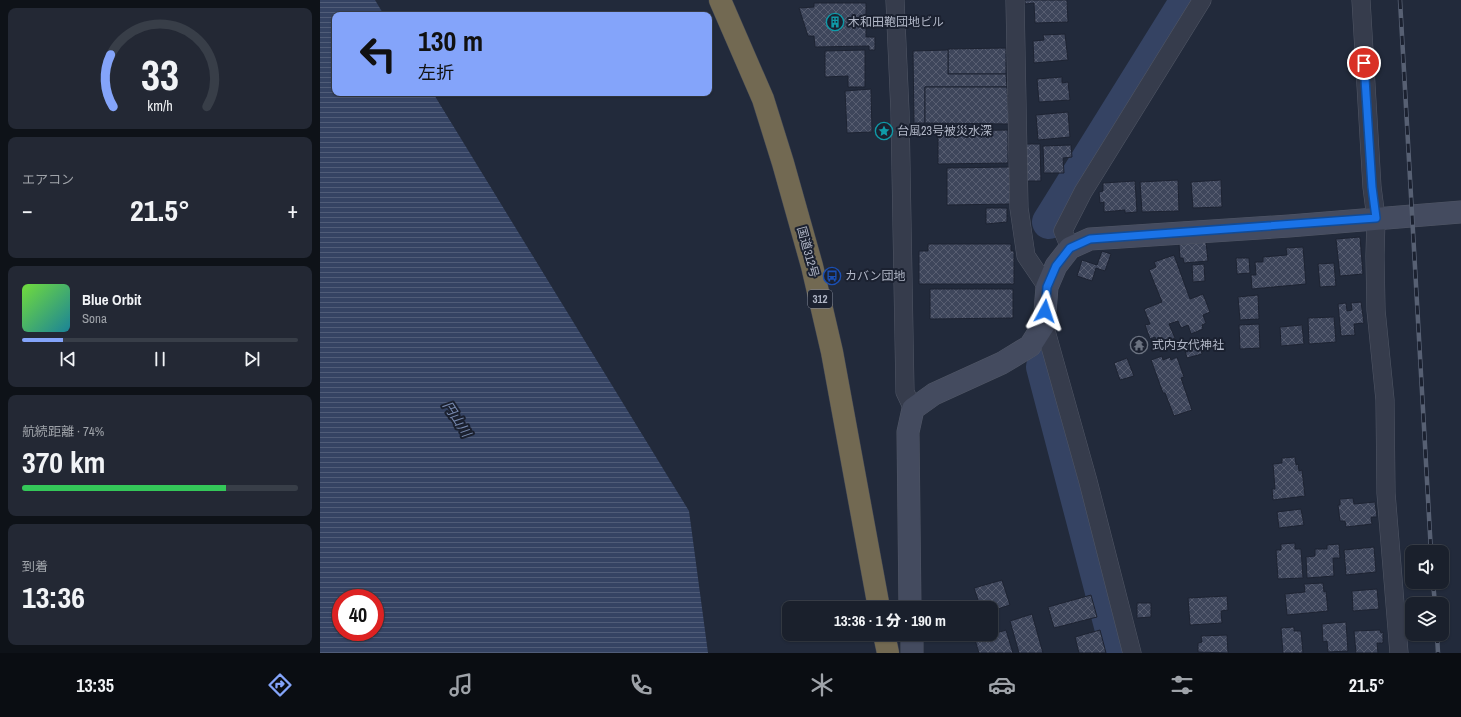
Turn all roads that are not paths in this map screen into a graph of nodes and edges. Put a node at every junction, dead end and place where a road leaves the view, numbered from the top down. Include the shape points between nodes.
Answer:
1 (720, 0) edge
2 (895, 0) edge
3 (1015, 0) edge
4 (1202, 0) edge
5 (1361, 0) edge
6 (1461, 212) edge
7 (1376, 218) junction
8 (1070, 248) junction
9 (1047, 287) junction
10 (1044, 324) junction
11 (913, 409) junction
12 (879, 601) edge
13 (910, 601) edge
14 (885, 641) edge
15 (912, 641) edge
16 (888, 653) edge
17 (912, 653) edge
18 (1132, 653) edge
19 (1399, 653) edge

1 - 12 highway, 国道312号 / 312 via 763,99 812,266 832,352
2 - 11 street via 906,392
3 - 9 street via 1020,208 1026,256
4 - 8 street via 1080,199 1063,231
5 - 7 street
6 - 7 street
7 - 8 street via 1090,239
7 - 19 street via 1376,310 1385,400 1386,493
8 - 9 street via 1056,266
9 - 10 street
10 - 11 street via 1030,346 1002,363 934,394
10 - 18 street
11 - 13 street via 908,432
14 - 16 highway
15 - 17 street

